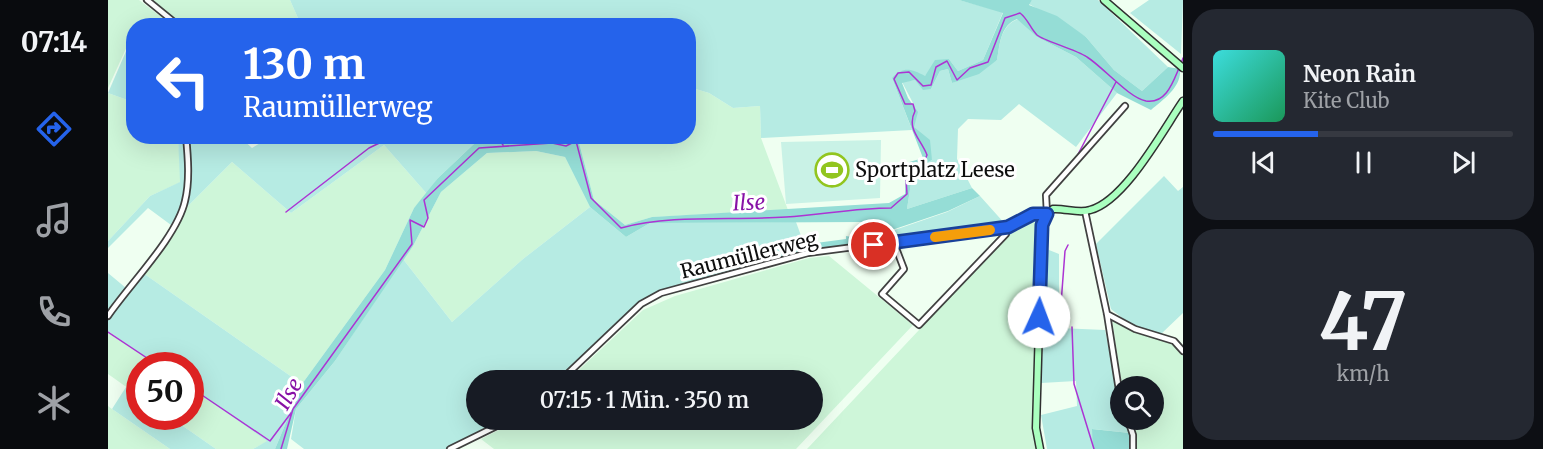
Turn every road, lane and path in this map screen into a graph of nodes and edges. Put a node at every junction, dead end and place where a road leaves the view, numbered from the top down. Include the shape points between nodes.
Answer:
1 (147, 0) edge
2 (1104, 0) edge
3 (169, 18) edge
4 (1183, 68) edge
5 (1183, 101) edge
6 (1125, 106) dead end
7 (186, 144) edge
8 (1084, 212) junction
9 (1047, 214) junction
10 (1008, 227) junction
11 (894, 243) junction
12 (1107, 314) junction
13 (108, 316) edge
14 (1183, 351) edge
15 (572, 370) edge
16 (1117, 376) edge
17 (489, 430) edge
18 (1131, 430) edge
19 (450, 449) edge
20 (1040, 449) edge
21 (1133, 449) edge

1 - 3 street
2 - 4 main road
5 - 8 main road via 1127,180 1107,201
6 - 9 street via 1047,195
7 - 13 street via 185,202 159,249
8 - 9 main road via 1053,209
8 - 12 street
9 - 10 street, Raumüllerweg via 1033,214
9 - 20 main road via 1042,225 1036,428
10 - 11 street, Raumüllerweg
10 - 11 street via 1006,234 919,325 882,294 904,270
11 - 15 street, Raumüllerweg via 808,253 661,293 641,304
12 - 14 street via 1135,329 1174,341
12 - 16 street
17 - 19 street
18 - 21 street

